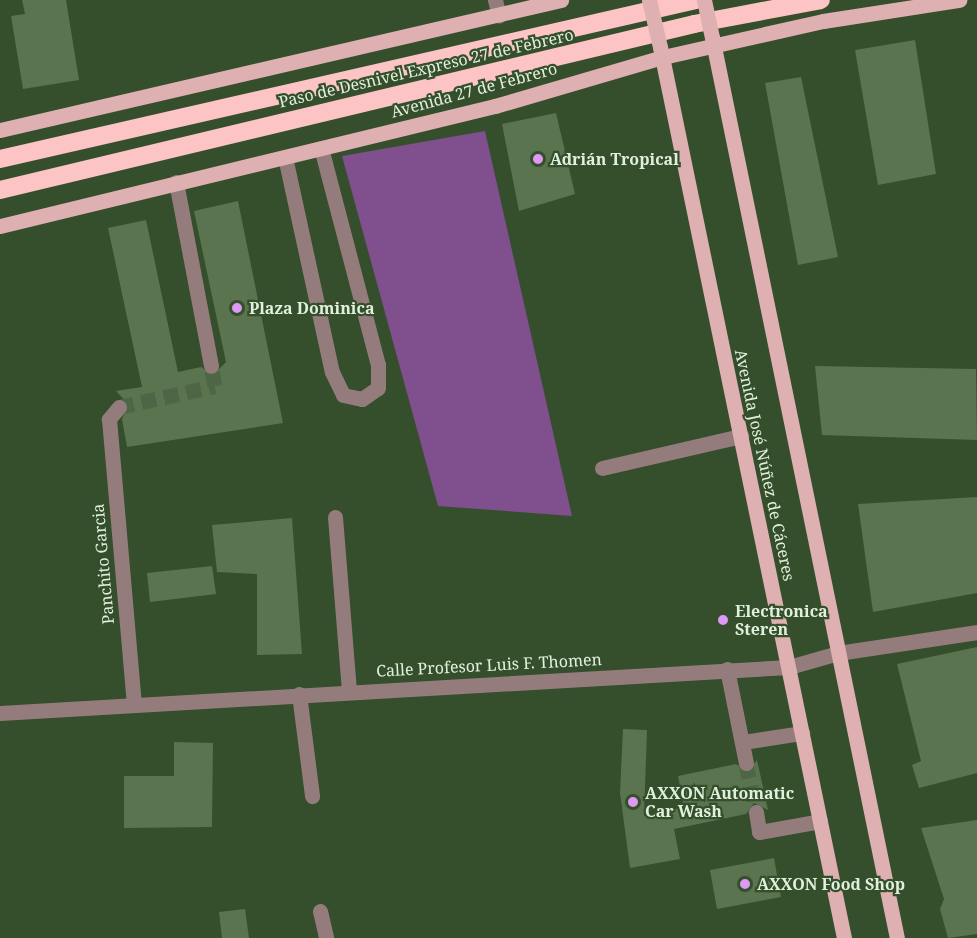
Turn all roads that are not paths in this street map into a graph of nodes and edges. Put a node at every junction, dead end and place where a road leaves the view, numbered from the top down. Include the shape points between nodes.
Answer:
1 (495, 0) edge
2 (561, 0) edge
3 (649, 0) edge
4 (696, 0) edge
5 (704, 0) edge
6 (821, 0) edge
7 (959, 0) edge
8 (542, 2) edge
9 (499, 15) junction
10 (713, 41) junction
11 (662, 52) junction
12 (0, 130) edge
13 (321, 148) junction
14 (285, 157) junction
15 (0, 158) edge
16 (41, 180) junction
17 (176, 182) junction
18 (0, 190) edge
19 (0, 196) edge
20 (0, 226) edge
21 (211, 366) tunnel mouth
22 (119, 407) dead end
23 (741, 436) junction
24 (602, 468) dead end
25 (335, 517) dead end
26 (977, 632) edge
27 (838, 652) junction
28 (789, 667) junction
29 (727, 669) junction
30 (349, 691) junction
31 (299, 694) junction
32 (134, 705) junction
33 (0, 713) edge
34 (802, 733) junction
35 (743, 742) junction
36 (746, 762) tunnel mouth
37 (312, 796) dead end
38 (756, 812) tunnel mouth
39 (820, 821) junction
40 (320, 911) dead end
41 (326, 938) edge
42 (844, 938) edge
43 (897, 938) edge

1 - 9 street
2 - 8 main road
3 - 11 main road, Avenida José Núñez de Cáceres, bridge
4 - 15 highway, Paso de Desnivel Expreso 27 de Febrero
5 - 10 main road, Avenida José Núñez de Cáceres, bridge
6 - 16 highway, Paso de Desnivel Expreso 27 de Febrero via 694,24
7 - 10 main road, Avenida 27 de Febrero
8 - 9 main road
9 - 12 main road
10 - 11 main road, Avenida 27 de Febrero
10 - 27 main road, Avenida José Núñez de Cáceres
11 - 13 main road, Avenida 27 de Febrero
11 - 23 main road, Avenida José Núñez de Cáceres
13 - 14 main road, Avenida 27 de Febrero
13 - 14 street via 378,365 378,388 362,399 343,395 332,372
14 - 17 main road, Avenida 27 de Febrero
16 - 18 highway
16 - 19 highway
17 - 20 main road, Avenida 27 de Febrero
17 - 21 street
22 - 32 street, Panchito Garcia via 109,419
23 - 24 street
23 - 28 main road, Avenida José Núñez de Cáceres
25 - 30 street
26 - 27 street, Calle Profesor Luis F. Thomen
27 - 28 street, Calle Profesor Luis F. Thomen
27 - 43 main road, Avenida José Núñez de Cáceres
28 - 29 street, Calle Profesor Luis F. Thomen
28 - 34 main road, Avenida José Núñez de Cáceres
29 - 30 street, Calle Profesor Luis F. Thomen
29 - 35 street
30 - 31 street, Calle Profesor Luis F. Thomen
31 - 32 street, Calle Profesor Luis F. Thomen
31 - 37 street
32 - 33 street, Calle Profesor Luis F. Thomen
34 - 35 street
34 - 39 main road, Avenida José Núñez de Cáceres
35 - 36 street
38 - 39 street via 759,832
39 - 42 main road, Avenida José Núñez de Cáceres
40 - 41 street

